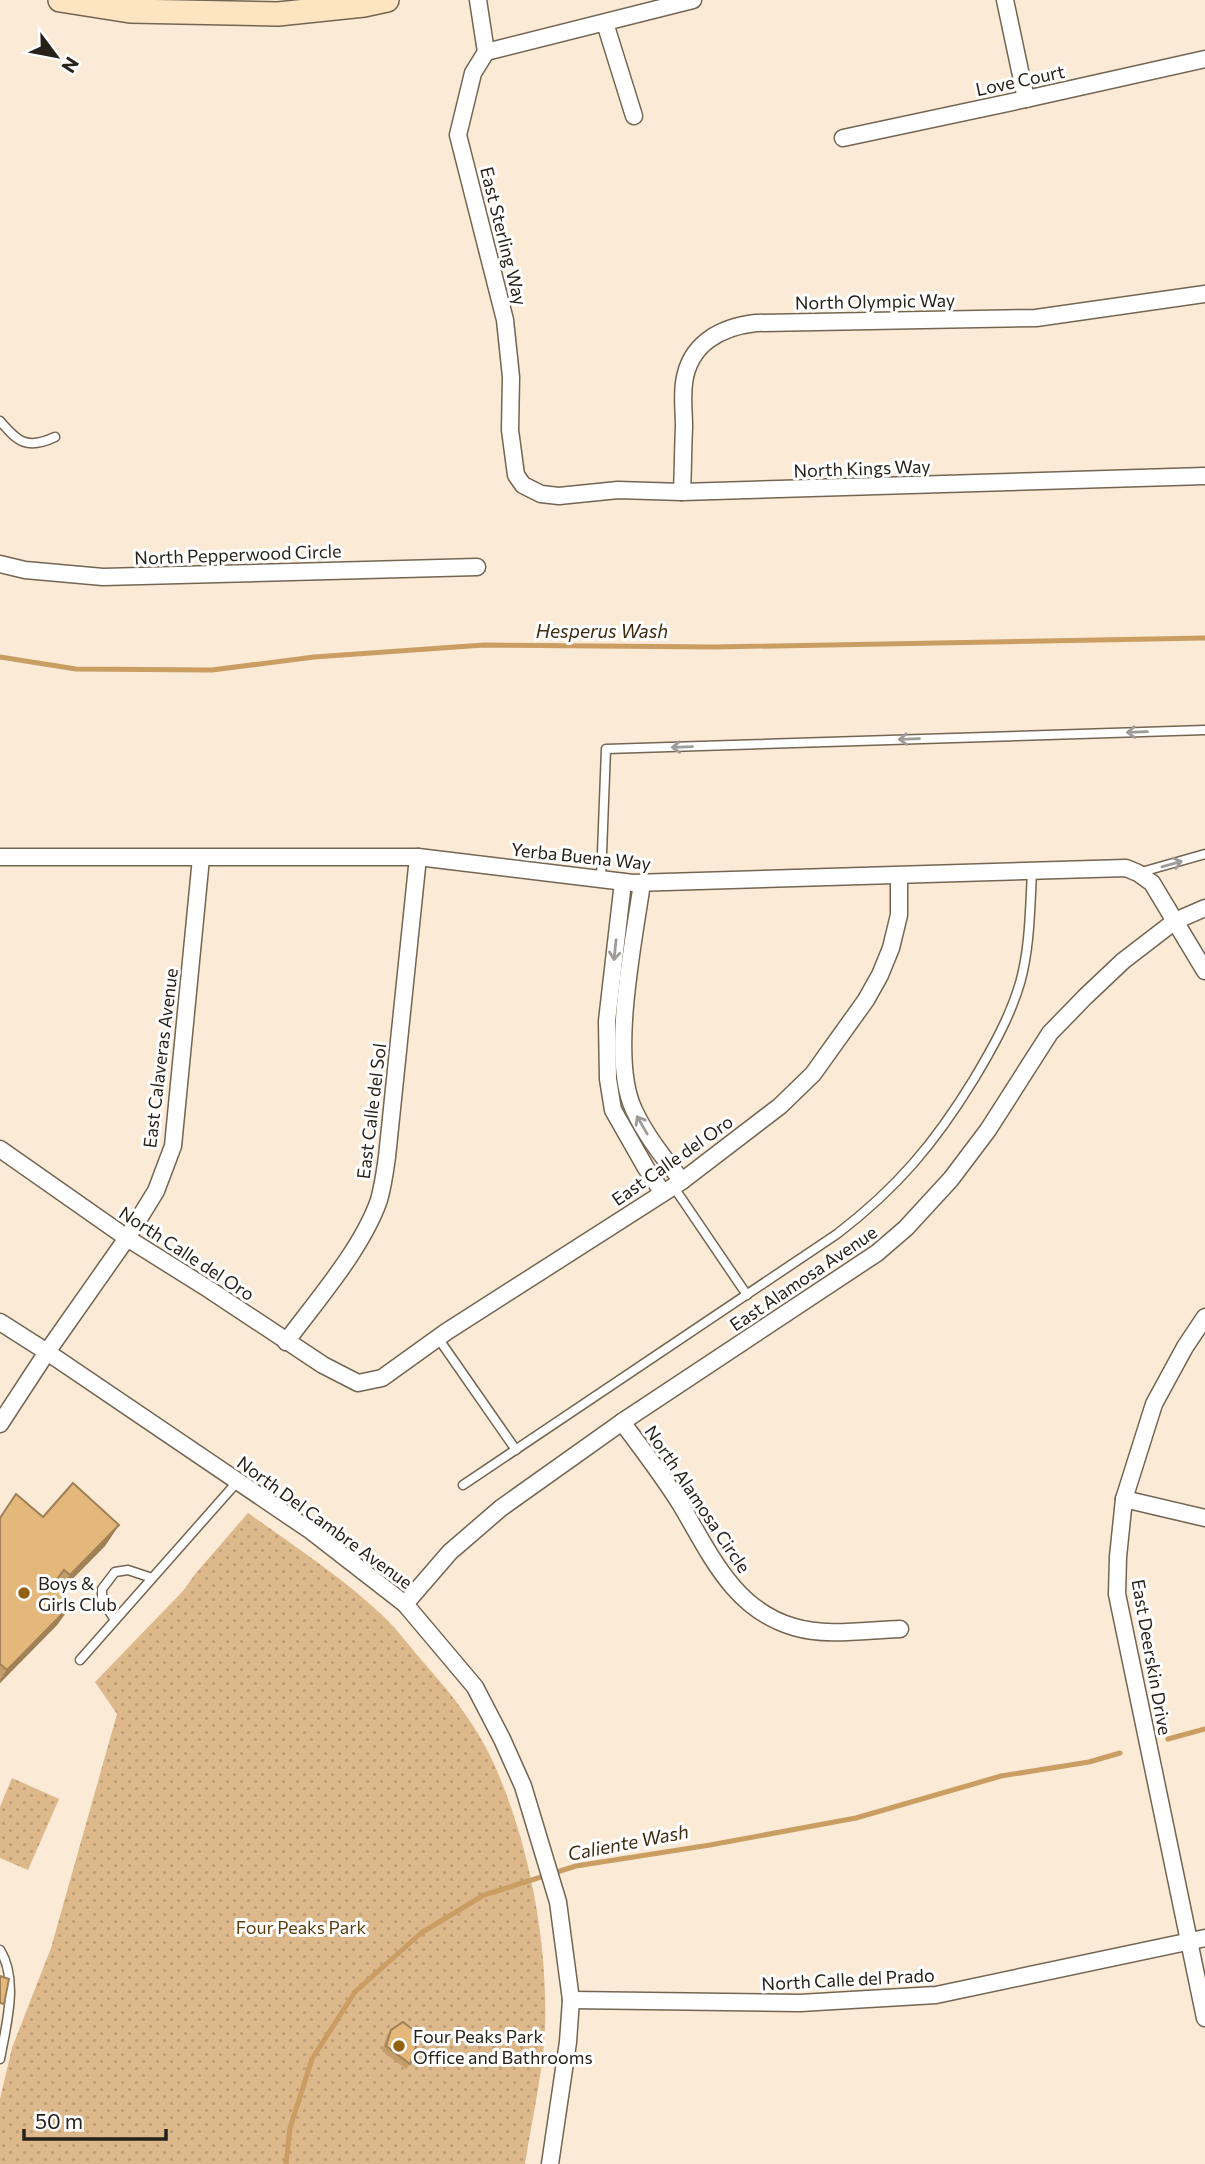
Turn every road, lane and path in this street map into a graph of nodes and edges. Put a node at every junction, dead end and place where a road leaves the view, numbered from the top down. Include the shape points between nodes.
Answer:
1 (60, 0) edge
2 (387, 0) edge
3 (478, 0) edge
4 (694, 0) edge
5 (1005, 0) edge
6 (605, 23) junction
7 (486, 52) junction
8 (1205, 59) edge
9 (1026, 99) junction
10 (634, 116) dead end
11 (843, 138) dead end
12 (1205, 294) edge
13 (0, 421) edge
14 (55, 437) dead end
15 (1205, 476) edge
16 (523, 485) joint
17 (682, 492) junction
18 (0, 564) edge
19 (477, 567) dead end
20 (1205, 730) edge
21 (1205, 855) edge
22 (0, 857) edge
23 (418, 857) junction
24 (201, 858) junction
25 (1032, 872) junction
26 (1138, 873) junction
27 (898, 877) junction
28 (601, 879) junction
29 (623, 882) junction
30 (642, 883) junction
31 (1205, 908) edge
32 (1175, 921) junction
33 (1205, 971) edge
34 (0, 1149) edge
35 (673, 1187) junction
36 (127, 1238) junction
37 (747, 1295) junction
38 (1205, 1317) edge
39 (0, 1322) edge
40 (438, 1338) junction
41 (286, 1342) junction
42 (47, 1352) junction
43 (358, 1382) joint
44 (622, 1422) junction
45 (0, 1424) edge
46 (516, 1450) junction
47 (238, 1482) junction
48 (463, 1485) dead end
49 (1124, 1499) junction
50 (1205, 1518) edge
51 (152, 1578) junction
52 (405, 1604) junction
53 (115, 1620) junction
54 (900, 1629) dead end
55 (80, 1660) dead end
56 (1197, 1940) edge
57 (0, 1950) edge
58 (571, 2000) junction
59 (1205, 2018) edge
60 (0, 2059) edge
61 (550, 2164) edge

1 - 2 main road via 131,11 278,14
3 - 7 street
4 - 6 street
5 - 9 street
6 - 7 street
6 - 10 street
7 - 16 street, East Sterling Way via 473,73 458,135 505,320 513,463
8 - 9 street, Love Court
9 - 11 street, Love Court
12 - 17 street, North Olympic Way via 1036,318 756,323 726,328 708,339 686,370
13 - 14 lane via 29,444
15 - 17 street, North Kings Way
16 - 17 street, North Kings Way via 559,496 618,490
18 - 19 street, North Pepperwood Circle via 103,577
20 -> 28 lane via 606,749
26 -> 21 lane
22 - 24 street, Yerba Buena Way
23 - 24 street, Yerba Buena Way
23 - 28 street, Yerba Buena Way
23 - 41 street, East Calle del Sol via 379,1200 359,1240
24 - 36 street, East Calaveras Avenue via 173,1146 156,1191
25 - 26 street, Yerba Buena Way via 1126,868
25 - 27 street, Yerba Buena Way
25 - 37 lane via 1026,954 1016,997 990,1053 957,1107 914,1165 867,1212
26 - 32 street via 1152,883
27 - 30 street, Yerba Buena Way
27 - 35 street, East Calle del Oro via 899,915 891,948 871,992 841,1037 813,1074 780,1106
28 - 29 street, Yerba Buena Way
29 - 30 street, Yerba Buena Way
29 -> 35 street via 607,1021 613,1110 646,1168
35 -> 30 street via 632,1108 624,1075 624,1021
31 - 32 street, East Alamosa Avenue
32 - 33 street
32 - 44 street, East Alamosa Avenue via 1123,961 1050,1033 988,1130 906,1228 847,1275
34 - 36 street, North Calle del Oro
35 - 37 lane
35 - 40 street, East Calle del Oro
36 - 41 street, North Calle del Oro
36 - 42 street, East Calaveras Avenue
37 - 46 lane
38 - 49 street, East Deerskin Drive via 1154,1404
39 - 42 street, North Del Cambre Avenue
40 - 43 street, East Calle del Oro via 382,1378
40 - 46 lane
41 - 43 street, North Calle del Oro
42 - 45 street, East Calaveras Avenue
42 - 47 street, North Del Cambre Avenue
44 - 52 street, East Alamosa Avenue via 501,1508 450,1552
44 - 54 street, North Alamosa Circle via 680,1503 705,1548 752,1607 813,1632
46 - 48 lane
47 - 51 lane
47 - 52 street, North Del Cambre Avenue
49 - 50 street
49 - 56 street, East Deerskin Drive via 1117,1594
51 - 53 lane
51 - 53 lane via 128,1570 115,1573 102,1589 102,1600
52 - 58 street, North Del Cambre Avenue via 475,1687 523,1786 558,1902
53 - 55 lane
56 - 58 street, North Calle del Prado via 936,1995 800,2003
56 - 59 street, East Deerskin Drive
57 - 60 lane via 6,1959 10,2001
58 - 61 street, North Del Cambre Avenue

